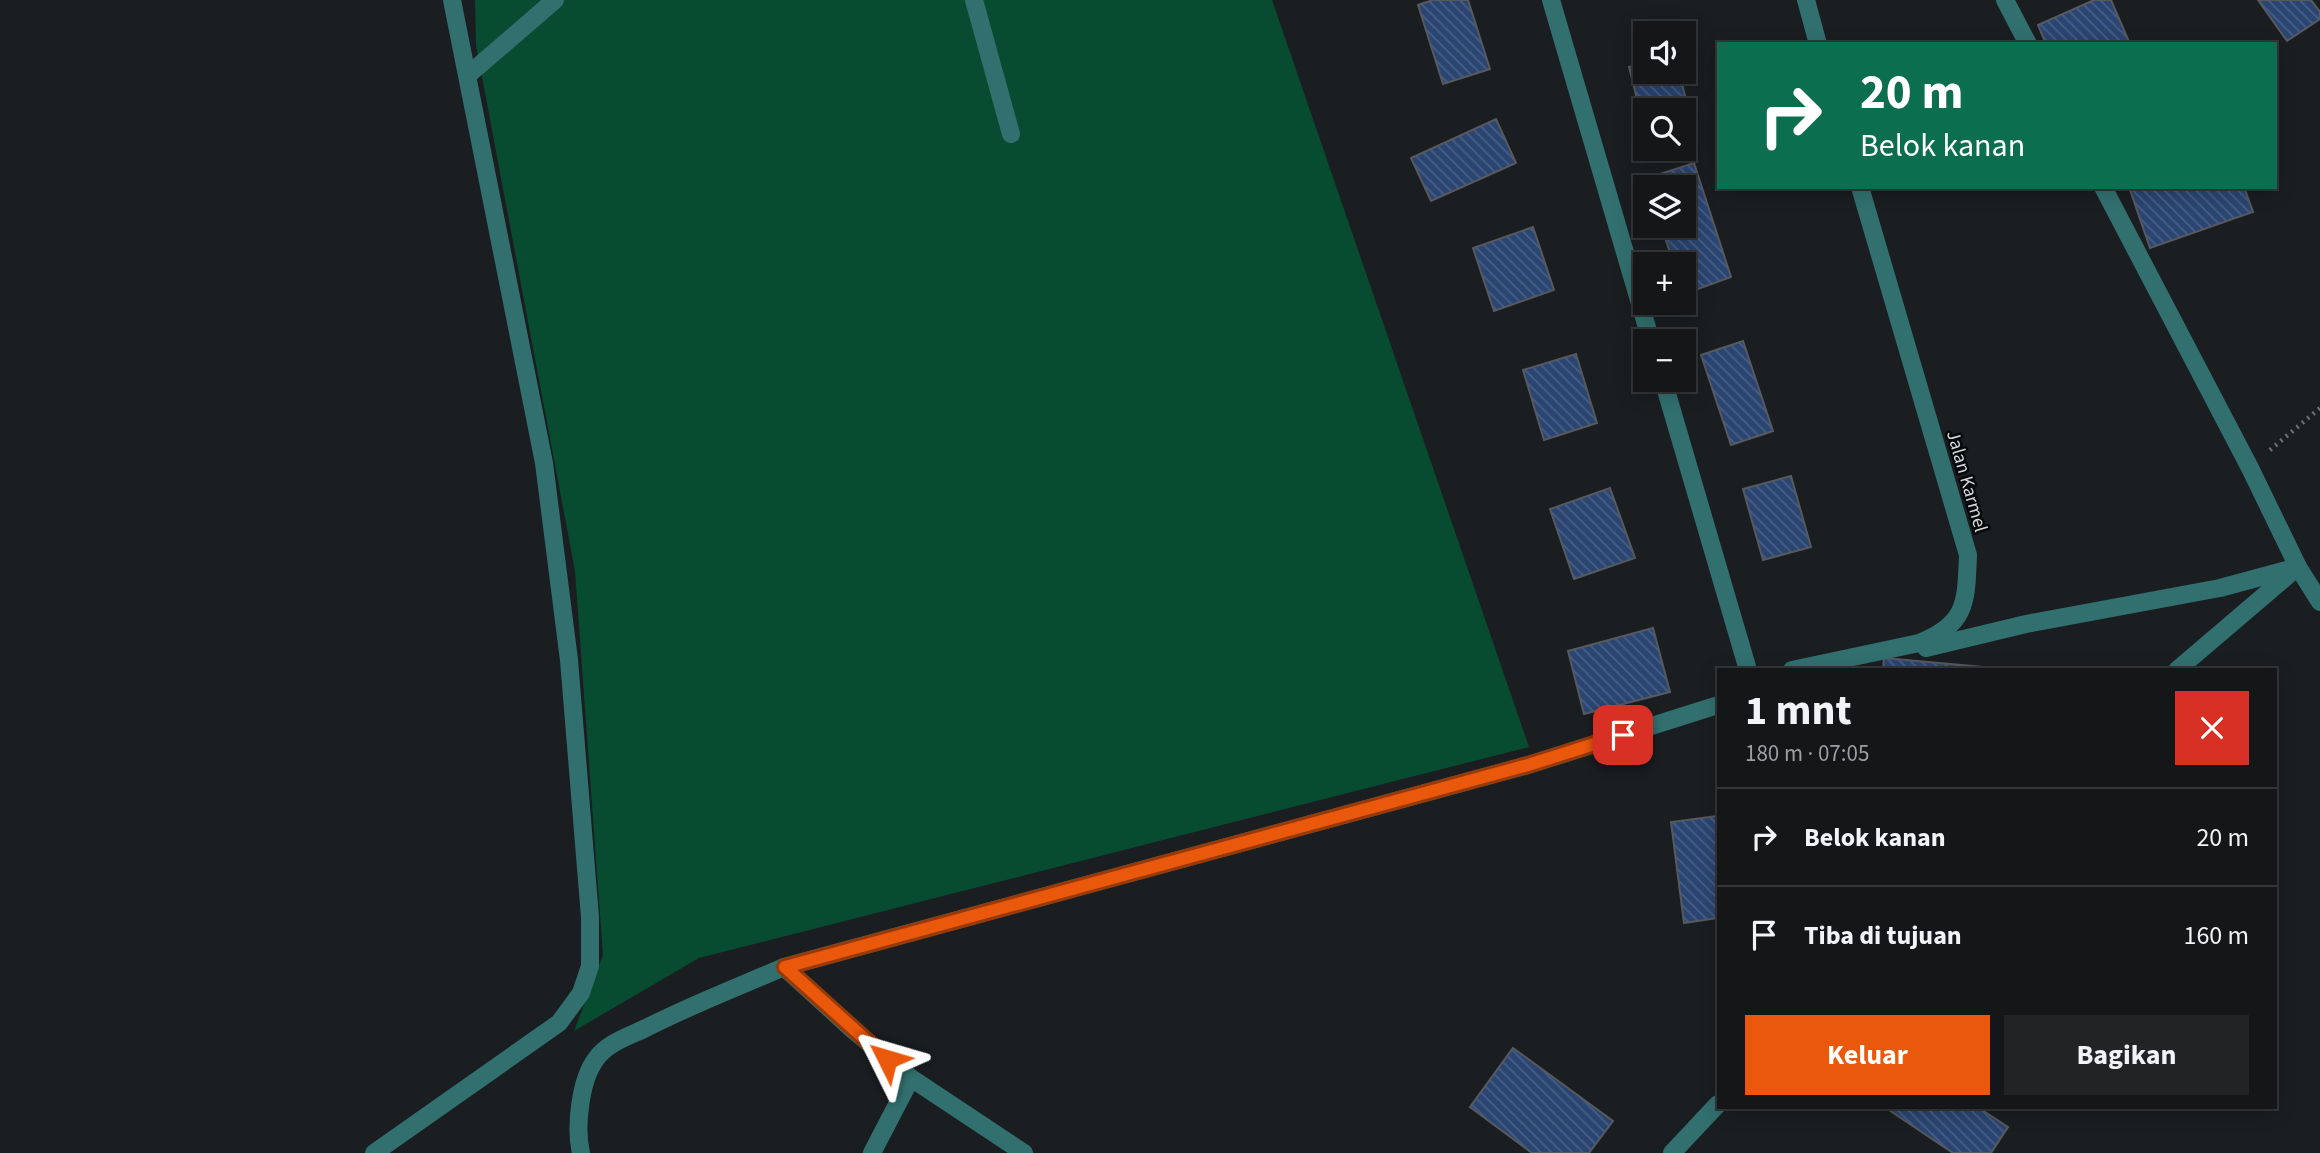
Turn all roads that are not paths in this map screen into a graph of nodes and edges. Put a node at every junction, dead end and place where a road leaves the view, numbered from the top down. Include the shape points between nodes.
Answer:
1 (452, 0) edge
2 (555, 0) edge
3 (974, 0) edge
4 (1550, 0) edge
5 (1806, 0) edge
6 (2006, 0) edge
7 (1817, 42) edge
8 (2027, 42) edge
9 (468, 75) junction
10 (1011, 134) dead end
11 (1861, 189) edge
12 (2104, 189) edge
13 (1647, 329) edge
14 (1667, 392) edge
15 (2298, 567) junction
16 (2320, 602) edge
17 (1747, 668) edge
18 (1800, 668) edge
19 (1851, 668) edge
20 (2179, 668) edge
21 (1717, 705) edge
22 (785, 967) junction
23 (911, 1078) junction
24 (1717, 1105) edge
25 (374, 1153) edge
26 (581, 1153) edge
27 (872, 1153) edge
28 (1024, 1153) edge
29 (1672, 1153) edge

1 - 9 street
2 - 9 street
3 - 10 street
4 - 13 street
5 - 7 street
6 - 8 street
9 - 25 street via 544,463 570,674 590,966 581,993 559,1023
11 - 18 street, Jalan Karmel via 1968,555 1966,593 1960,614 1939,635
12 - 15 street
14 - 17 street
15 - 16 street
15 - 19 street via 2220,589 2026,624
15 - 20 street
21 - 22 street via 1528,765
22 - 23 street
22 - 26 street via 609,1046 588,1073 578,1126
23 - 27 street
23 - 28 street
24 - 29 street

